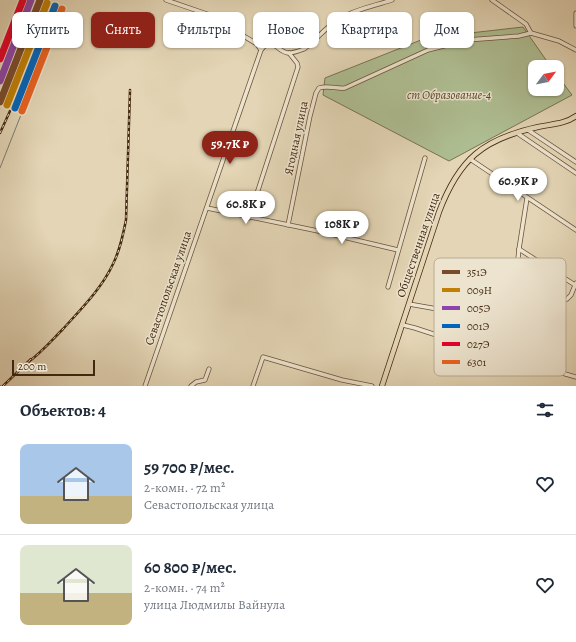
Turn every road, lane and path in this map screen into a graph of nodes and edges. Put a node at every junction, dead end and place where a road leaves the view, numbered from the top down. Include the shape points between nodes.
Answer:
1 (22, 0) edge
2 (166, 0) edge
3 (392, 0) edge
4 (492, 0) edge
5 (576, 13) edge
6 (576, 26) edge
7 (531, 33) junction
8 (261, 50) junction
9 (576, 50) edge
10 (289, 53) junction
11 (0, 55) edge
12 (576, 116) edge
13 (528, 130) junction
14 (517, 133) junction
15 (425, 158) dead end
16 (470, 159) junction
17 (576, 162) edge
18 (576, 173) edge
19 (527, 198) junction
20 (207, 208) junction
21 (249, 218) junction
22 (288, 225) junction
23 (576, 230) edge
24 (520, 249) junction
25 (398, 250) junction
26 (519, 258) edge
27 (534, 258) edge
28 (566, 278) edge
29 (576, 284) edge
30 (388, 287) dead end
31 (566, 299) edge
32 (409, 304) junction
33 (434, 308) edge
34 (403, 325) junction
35 (434, 334) edge
36 (209, 370) dead end
37 (566, 374) edge
38 (576, 377) edge
39 (145, 386) edge
40 (191, 386) edge
41 (253, 386) edge
42 (372, 386) edge
43 (382, 386) edge

1 - 11 street
2 - 8 street via 213,17 257,44
3 - 10 street via 362,8 345,16 304,49
4 - 7 street via 526,24
5 - 6 street
7 - 9 street
7 - 22 street, Ягодная улица via 468,40 443,46 414,56 345,88 328,86 318,89 313,101
8 - 10 street via 269,43
8 - 20 street, Севастопольская улица
10 - 21 street via 298,63 298,67
12 - 13 main road, Общественная улица via 561,123
13 - 14 main road, Общественная улица
13 - 17 street
14 - 16 main road, Общественная улица via 499,138
14 - 18 street
15 - 25 street
16 - 19 street
16 - 32 main road, Общественная улица via 452,183 443,201
19 - 23 street
19 - 24 street
20 - 21 street
20 - 39 street, Севастопольская улица
21 - 22 street
22 - 25 street
24 - 26 street
24 - 27 street
25 - 30 street
28 - 29 street
29 - 31 street via 572,295
32 - 33 street
32 - 34 main road, Общественная улица
34 - 35 street
34 - 43 main road, Общественная улица
36 - 40 street via 205,380
37 - 38 street
41 - 42 street via 263,357

